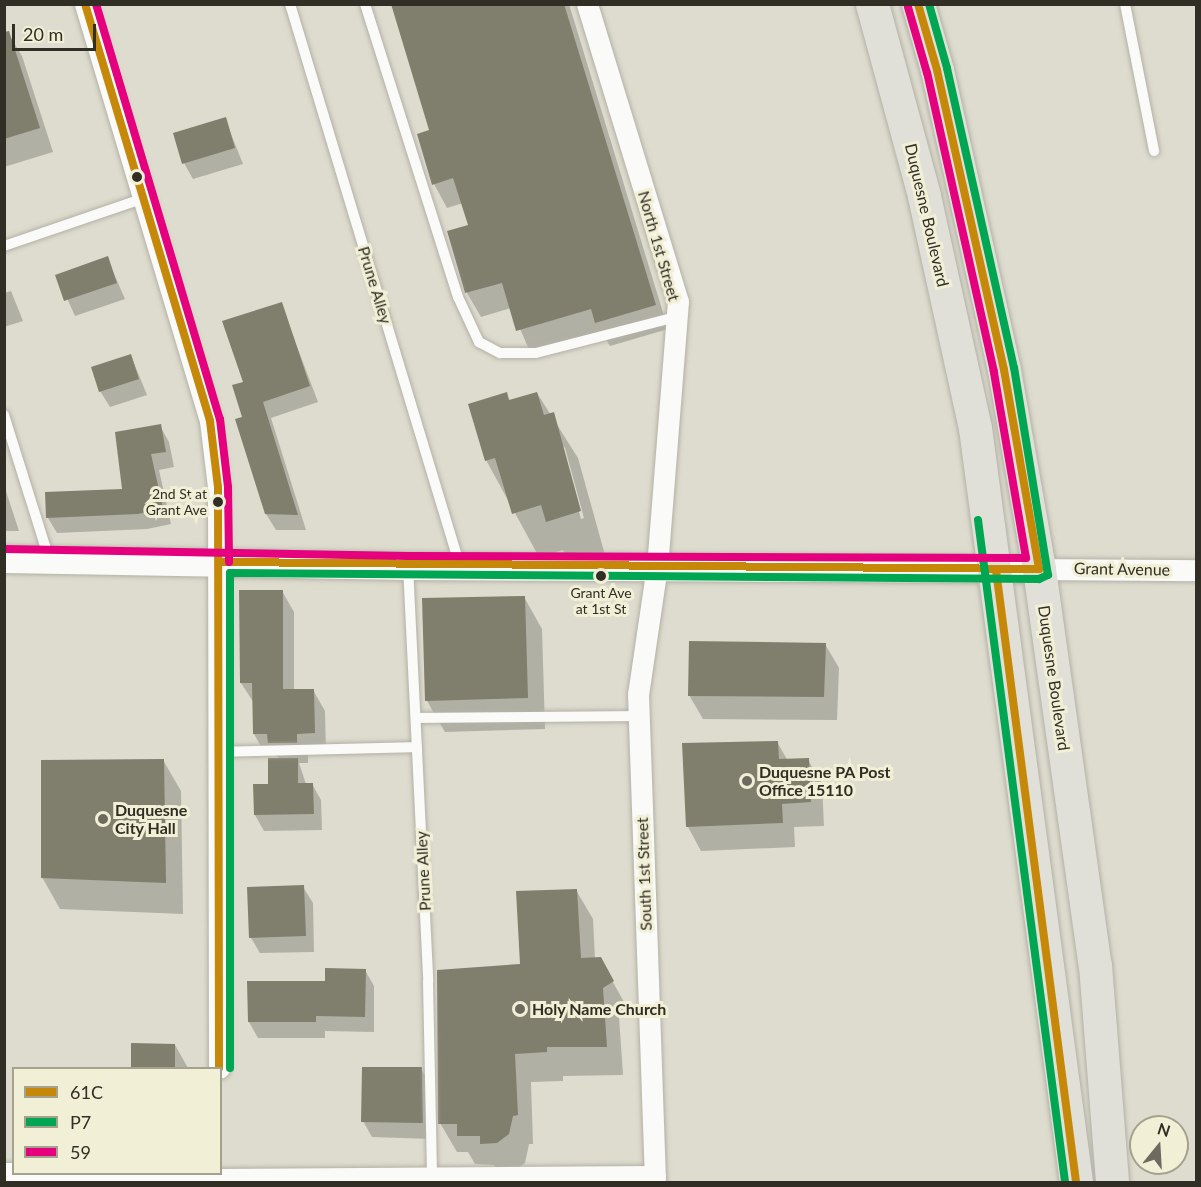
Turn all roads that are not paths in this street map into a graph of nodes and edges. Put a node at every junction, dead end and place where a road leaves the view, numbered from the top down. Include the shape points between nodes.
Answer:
1 (85, 4) edge
2 (290, 4) edge
3 (365, 4) edge
4 (587, 4) edge
5 (872, 4) edge
6 (918, 4) edge
7 (1125, 4) edge
8 (1154, 151) dead end
9 (144, 198) junction
10 (4, 246) edge
11 (676, 317) junction
12 (4, 415) edge
13 (4, 559) edge
14 (49, 559) junction
15 (219, 562) junction
16 (408, 566) junction
17 (460, 566) junction
18 (657, 566) junction
19 (1039, 569) junction
20 (996, 570) junction
21 (1197, 570) edge
22 (639, 716) junction
23 (416, 718) junction
24 (417, 747) junction
25 (219, 752) junction
26 (219, 1067) edge
27 (104, 1175) edge
28 (432, 1176) junction
29 (219, 1178) edge
30 (655, 1179) edge
31 (490, 1180) edge
32 (1076, 1182) edge
33 (1112, 1182) edge

1 - 9 street
2 - 17 lane, Prune Alley
3 - 11 lane via 458,297 479,342 500,353 536,353
4 - 11 street, North 1st Street via 678,301
5 - 20 main road, Duquesne Boulevard via 927,208 975,428
6 - 19 main road, Duquesne Boulevard via 937,70 1004,370
7 - 8 lane
9 - 10 lane
9 - 15 street via 210,421 218,487
11 - 18 street, North 1st Street
12 - 14 lane
13 - 14 street, Grant Avenue
14 - 15 street, Grant Avenue
15 - 16 street, Grant Avenue
15 - 25 street
16 - 17 street, Grant Avenue
16 - 23 lane, Prune Alley
17 - 18 street, Grant Avenue
18 - 20 street, Grant Avenue
18 - 22 street, South 1st Street via 638,694
19 - 20 street, Grant Avenue
19 - 21 street, Grant Avenue
19 - 33 main road, Duquesne Boulevard via 1095,965
20 - 32 main road, Duquesne Boulevard
22 - 23 lane
22 - 30 street, South 1st Street
23 - 24 lane, Prune Alley
24 - 25 lane
24 - 28 lane, Prune Alley
25 - 26 street
27 - 29 street
28 - 29 street
28 - 31 street
30 - 31 street

